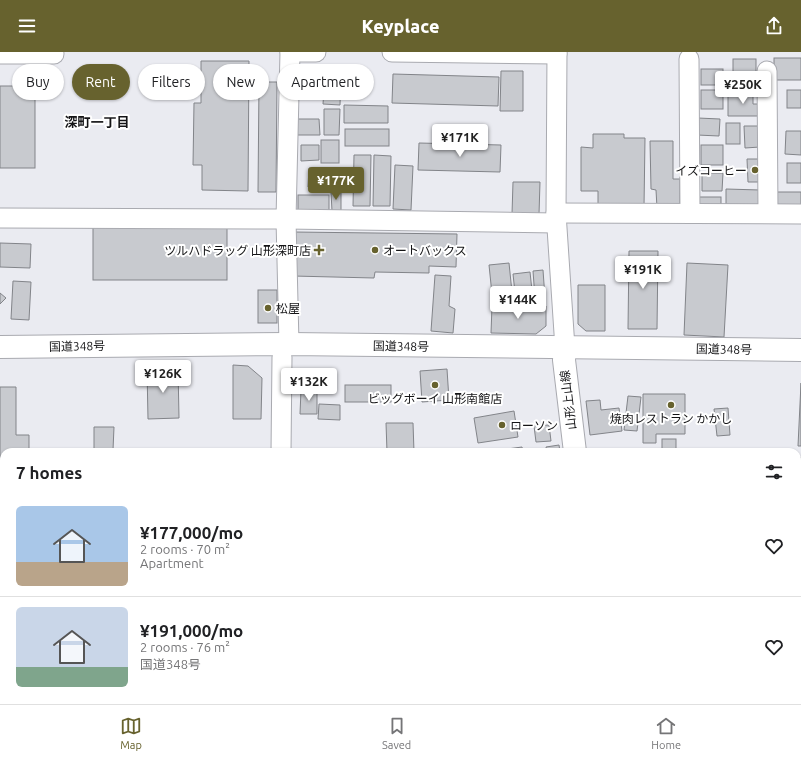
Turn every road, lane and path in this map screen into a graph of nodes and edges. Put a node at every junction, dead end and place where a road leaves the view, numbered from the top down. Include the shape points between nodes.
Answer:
1 (290, 52) edge
2 (316, 52) edge
3 (392, 52) edge
4 (557, 53) edge
5 (0, 54) edge
6 (54, 54) dead end
7 (689, 59) dead end
8 (768, 71) dead end
9 (690, 213) junction
10 (768, 213) junction
11 (801, 214) edge
12 (0, 218) edge
13 (556, 218) junction
14 (286, 219) junction
15 (0, 346) edge
16 (801, 350) edge
17 (285, 351) junction
18 (564, 354) junction
19 (0, 358) edge
20 (801, 361) edge
21 (281, 448) edge
22 (575, 448) edge

1 - 2 street
1 - 14 street
3 - 4 street
4 - 13 street
5 - 6 street
7 - 9 street
8 - 10 street
9 - 10 street
9 - 13 street
10 - 11 street
12 - 14 street
13 - 14 street
13 - 18 street
14 - 17 street
15 - 17 main road, 国道348号
16 - 18 main road, 国道348号
17 - 18 main road, 国道348号
17 - 19 main road, 国道348号
17 - 21 street
18 - 20 main road, 国道348号
18 - 22 main road, 山形上山線

